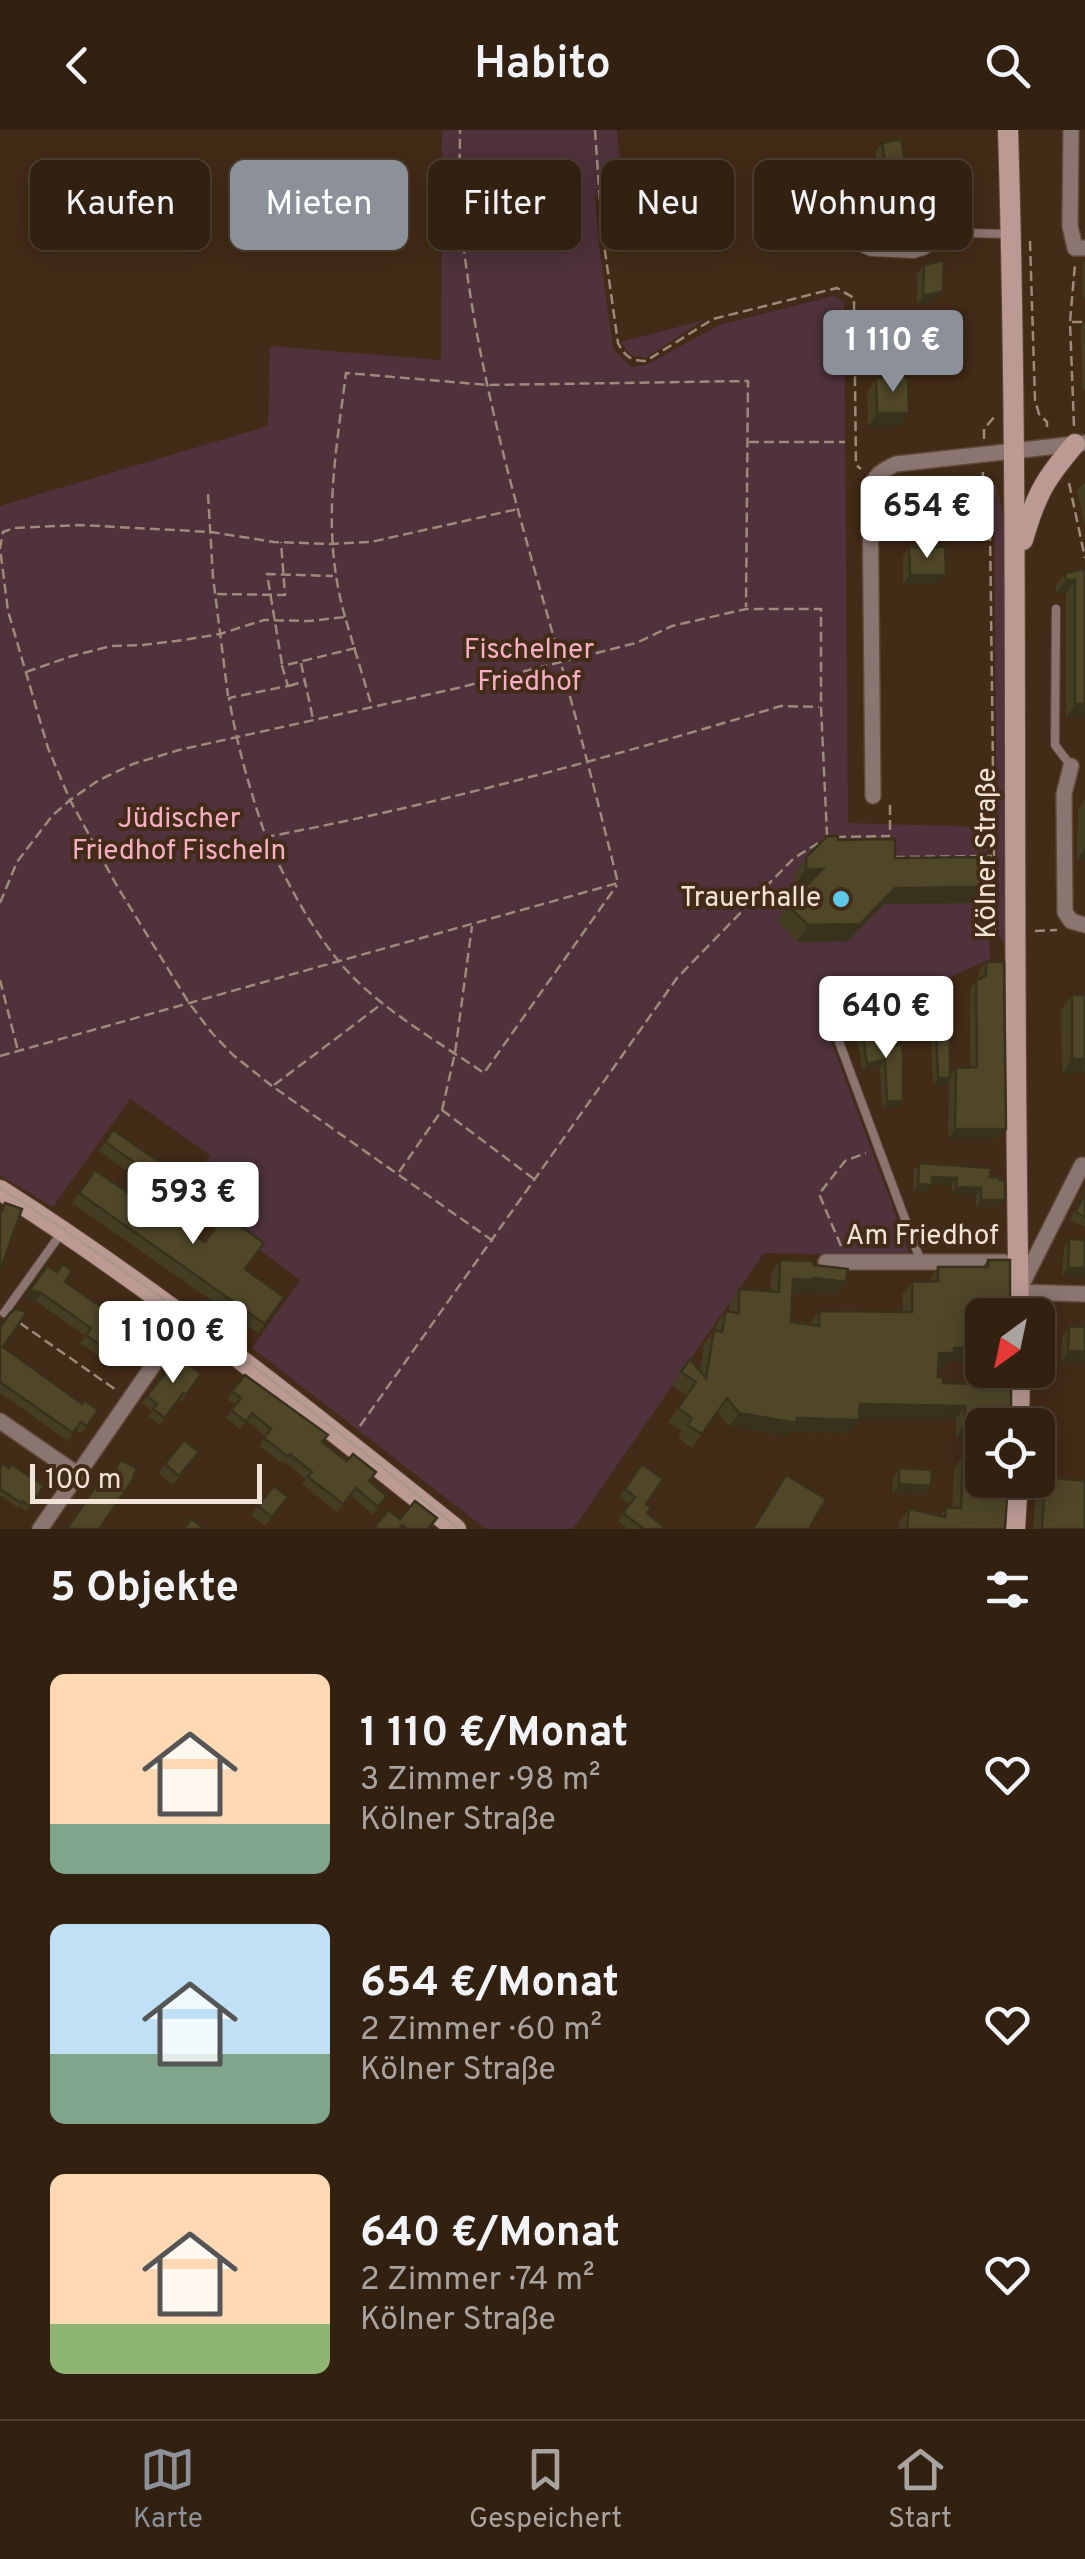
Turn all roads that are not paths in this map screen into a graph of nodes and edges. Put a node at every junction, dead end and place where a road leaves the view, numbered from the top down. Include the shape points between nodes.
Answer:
1 (1008, 130) edge
2 (1070, 130) edge
3 (972, 233) edge
4 (1021, 234) junction
5 (1080, 248) edge
6 (866, 250) edge
7 (926, 250) edge
8 (1080, 443) edge
9 (1015, 451) junction
10 (1016, 566) junction
11 (1056, 609) dead end
12 (1071, 766) joint
13 (873, 796) dead end
14 (1078, 924) edge
15 (838, 1040) dead end
16 (1085, 1161) edge
17 (0, 1190) edge
18 (62, 1232) junction
19 (826, 1262) edge
20 (921, 1262) junction
21 (1018, 1262) junction
22 (1018, 1292) junction
23 (1085, 1294) edge
24 (1018, 1298) edge
25 (2, 1311) edge
26 (185, 1319) junction
27 (0, 1420) edge
28 (78, 1474) junction
29 (1017, 1498) edge
30 (40, 1529) edge
31 (456, 1529) edge
32 (1016, 1529) edge

1 - 4 main road, Kölner Straße
2 - 5 street via 1070,226
3 - 4 lane
4 - 9 main road, Kölner Straße
6 - 7 lane
8 - 9 street
8 - 10 main road via 1039,491
9 - 10 main road, Kölner Straße
9 - 13 street via 896,464 872,480
10 - 21 main road, Kölner Straße via 1008,939
11 - 12 lane via 1056,745
12 - 14 street via 1064,794 1066,912
15 - 20 lane
16 - 22 street
17 - 18 main road
18 - 25 lane
18 - 26 main road
19 - 20 street, Am Friedhof
20 - 21 street, Am Friedhof
21 - 22 main road, Kölner Straße
22 - 23 street
22 - 24 main road, Kölner Straße
26 - 28 street
26 - 31 main road
27 - 28 street
28 - 30 street
29 - 32 main road

